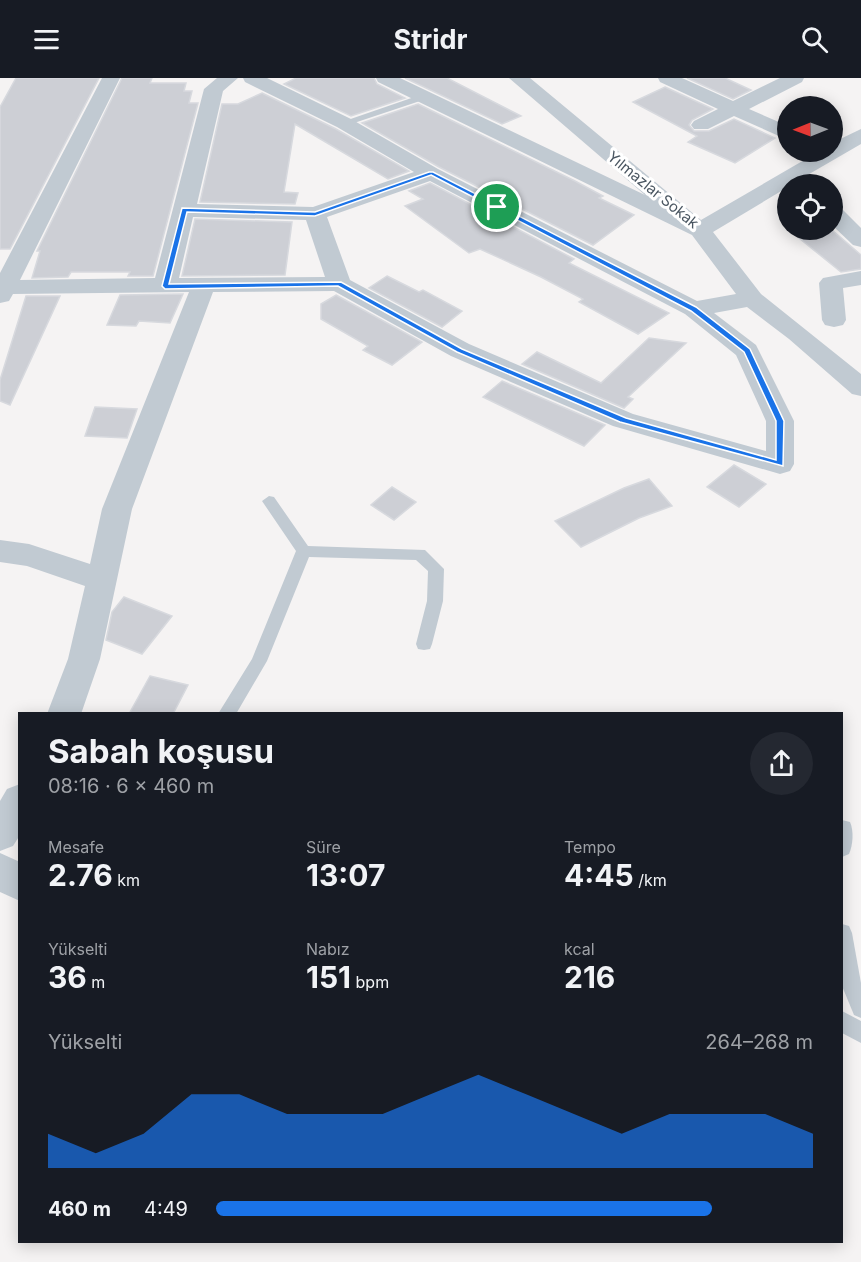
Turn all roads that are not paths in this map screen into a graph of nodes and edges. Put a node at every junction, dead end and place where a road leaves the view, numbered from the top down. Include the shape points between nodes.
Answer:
1 (111, 78) edge
2 (242, 78) edge
3 (252, 78) edge
4 (386, 78) edge
5 (518, 78) edge
6 (667, 78) edge
7 (795, 78) edge
8 (214, 82) edge
9 (423, 97) junction
10 (733, 109) junction
11 (344, 123) junction
12 (701, 125) dead end
13 (777, 129) edge
14 (861, 135) edge
15 (843, 145) edge
16 (817, 162) edge
17 (431, 173) junction
18 (804, 174) edge
19 (777, 190) edge
20 (184, 210) junction
21 (315, 214) junction
22 (843, 223) edge
23 (700, 230) junction
24 (861, 240) edge
25 (861, 278) edge
26 (339, 284) junction
27 (165, 286) junction
28 (203, 286) junction
29 (1, 290) edge
30 (752, 299) junction
31 (694, 309) junction
32 (861, 319) edge
33 (834, 320) junction
34 (798, 334) junction
35 (861, 388) edge
36 (269, 501) dead end
37 (0, 551) edge
38 (304, 551) junction
39 (102, 580) junction
40 (424, 644) dead end
41 (65, 712) edge
42 (228, 712) edge
43 (18, 803) edge
44 (0, 834) edge
45 (0, 872) edge
46 (18, 882) edge
47 (843, 939) edge
48 (861, 1008) edge
49 (843, 1022) edge
50 (861, 1033) edge

1 - 29 street
2 - 8 street
3 - 11 street
4 - 9 street
5 - 23 street, Yılmazlar Sokak
6 - 10 street
7 - 10 street
8 - 20 street
9 - 11 lane
9 - 23 street
10 - 12 street
10 - 13 street
11 - 17 street
14 - 15 street, Yılmazlar Sokak
16 - 18 street, Yılmazlar Sokak
17 - 21 street
17 - 31 street
19 - 23 street, Yılmazlar Sokak
20 - 21 street
20 - 27 street
21 - 26 street
22 - 24 street
23 - 30 street
25 - 33 street via 831,283
26 - 28 street
26 - 31 street via 460,350 623,420 780,464 780,421 747,351
27 - 28 street
27 - 29 street
28 - 39 street via 117,509
30 - 31 street
30 - 34 street
32 - 33 street
33 - 34 street
34 - 35 street
36 - 38 lane
37 - 39 street via 29,555
38 - 40 lane via 420,554 436,569 435,601
38 - 42 lane via 259,661
39 - 41 street via 84,659
43 - 44 street
45 - 46 street
47 - 48 lane via 851,984
49 - 50 lane

